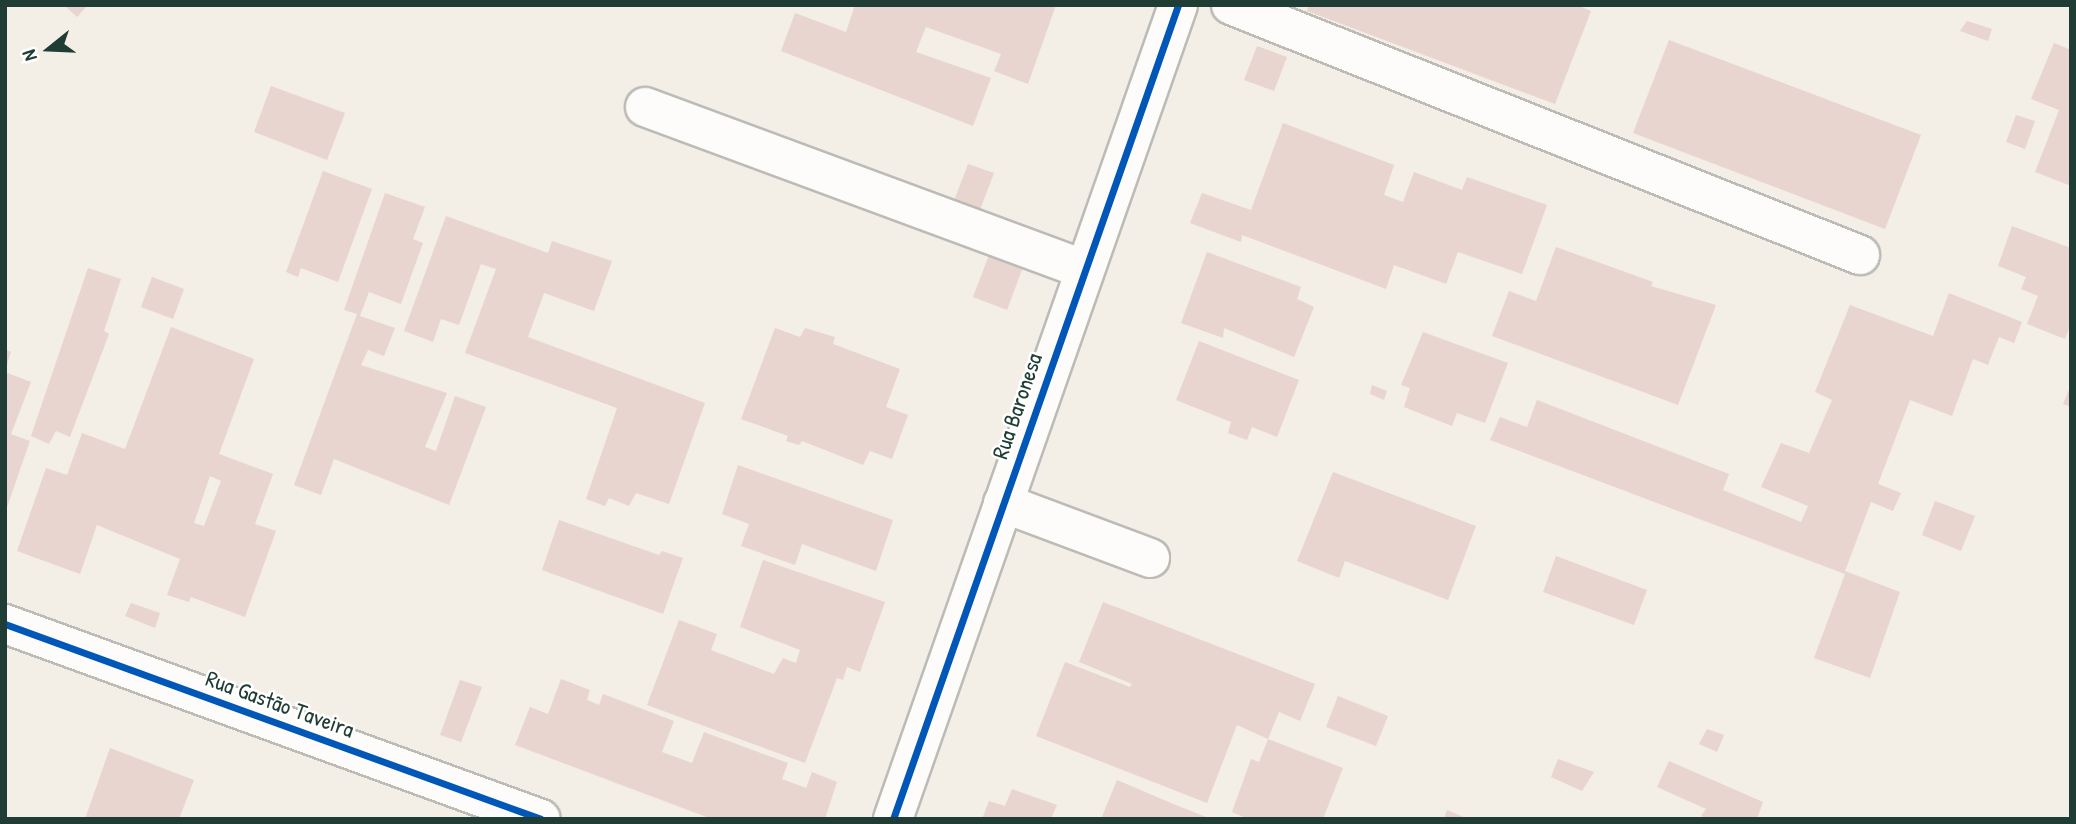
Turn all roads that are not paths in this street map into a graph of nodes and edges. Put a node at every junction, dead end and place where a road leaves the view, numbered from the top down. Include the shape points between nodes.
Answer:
1 (1178, 5) edge
2 (1231, 5) edge
3 (645, 107) dead end
4 (1860, 255) dead end
5 (1085, 270) junction
6 (1003, 503) junction
7 (1150, 558) dead end
8 (5, 624) edge
9 (541, 819) edge
10 (892, 819) edge

1 - 5 main road, Rua Baronesa
2 - 4 main road
3 - 5 main road
5 - 6 main road, Rua Baronesa
6 - 7 main road
6 - 10 main road, Rua Baronesa
8 - 9 main road, Rua Gastão Taveira

